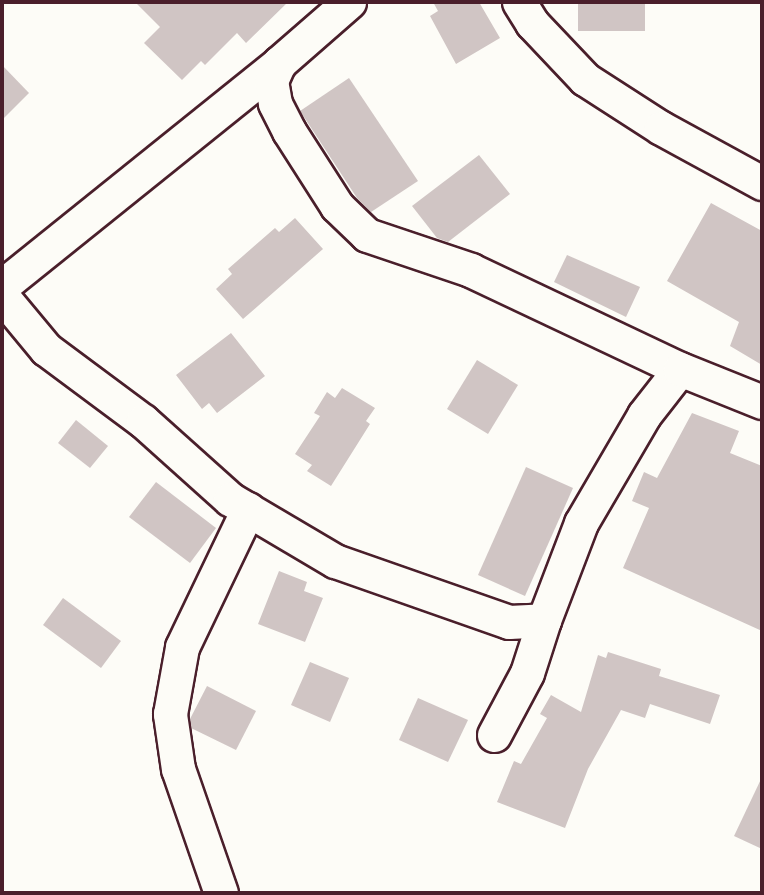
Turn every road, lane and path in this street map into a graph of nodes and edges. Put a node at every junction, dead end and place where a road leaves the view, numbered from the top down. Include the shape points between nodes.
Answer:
1 (349, 2) edge
2 (519, 2) edge
3 (279, 62) junction
4 (762, 183) edge
5 (2, 286) edge
6 (2, 296) edge
7 (680, 369) junction
8 (762, 402) edge
9 (248, 509) junction
10 (544, 620) junction
11 (494, 735) dead end
12 (220, 893) edge

1 - 3 street
2 - 4 street via 532,23 585,79
3 - 5 street
3 - 7 street via 271,81 275,103 337,206 367,235 471,270
6 - 9 street via 46,349 143,421 230,499
7 - 8 street
7 - 10 street via 644,415 581,523
9 - 10 street via 335,561 509,622
9 - 12 street via 182,648 170,714 178,769
10 - 11 street via 527,673

